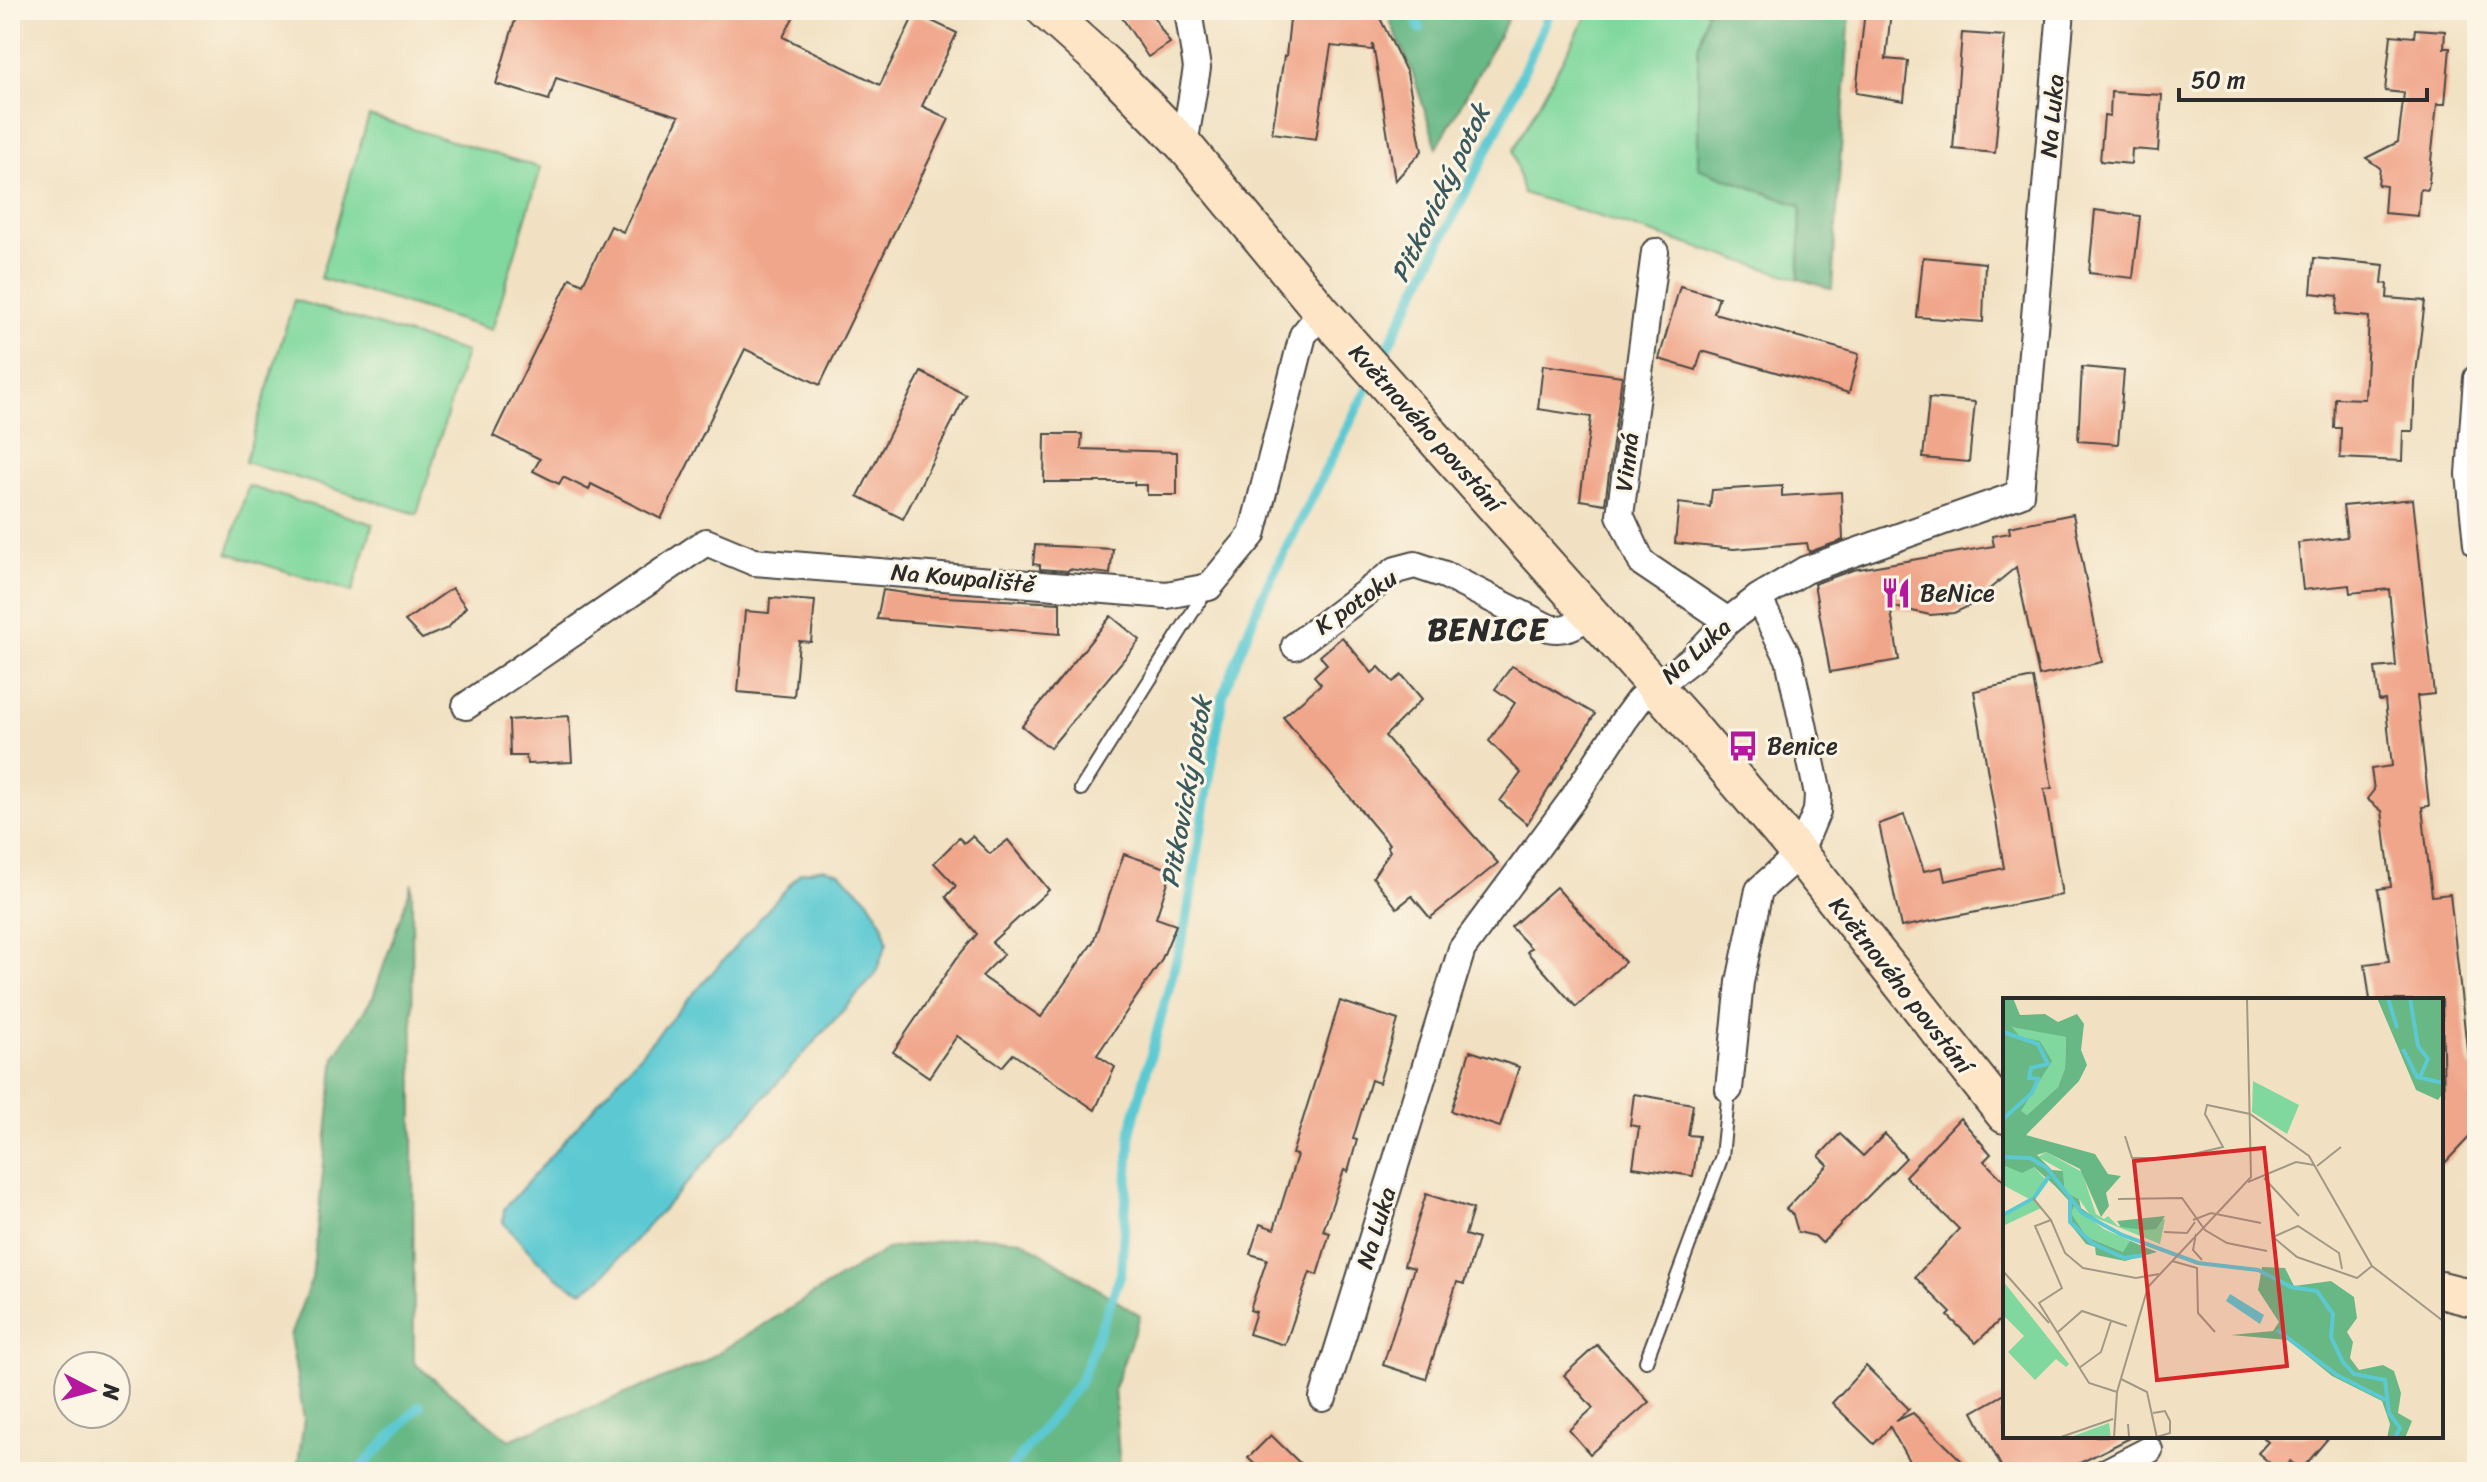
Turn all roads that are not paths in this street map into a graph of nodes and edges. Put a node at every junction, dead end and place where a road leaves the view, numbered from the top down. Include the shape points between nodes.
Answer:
1 (1045, 10) edge
2 (1188, 10) edge
3 (2061, 10) edge
4 (1184, 145) junction
5 (1655, 252) dead end
6 (1331, 321) junction
7 (2477, 378) edge
8 (2477, 544) edge
9 (1209, 587) junction
10 (1758, 598) junction
11 (1592, 614) junction
12 (1728, 621) junction
13 (1295, 646) dead end
14 (1656, 687) junction
15 (466, 706) dead end
16 (1081, 789) dead end
17 (1799, 854) junction
18 (1729, 1089) joint
19 (2003, 1112) edge
20 (2443, 1290) edge
21 (2477, 1299) edge
22 (1646, 1361) dead end
23 (1323, 1398) dead end
24 (2152, 1453) edge
25 (2106, 1472) edge

1 - 4 street, Květnového povstání
2 - 4 street via 1197,68
3 - 10 street, Na Luka via 2020,494 1805,570
4 - 6 street, Květnového povstání
5 - 12 street, Vinná via 1620,515 1642,563
6 - 9 street via 1303,335 1252,535
6 - 11 street, Květnového povstání
7 - 8 street via 2470,474
9 - 15 street, Na Koupaliště via 1167,595 754,562 706,542
9 - 16 lane
10 - 12 street, Na Luka
10 - 17 street via 1789,659 1818,794 1817,811
11 - 13 street, K potoku via 1559,631 1415,565 1396,570
11 - 14 street, Květnového povstání
12 - 14 street, Na Luka
14 - 17 street, Květnového povstání
14 - 23 street, Na Luka via 1639,700 1462,949
17 - 18 street via 1759,890 1740,982
17 - 19 street, Květnového povstání
18 - 22 lane via 1722,1156
20 - 21 street
24 - 25 street

